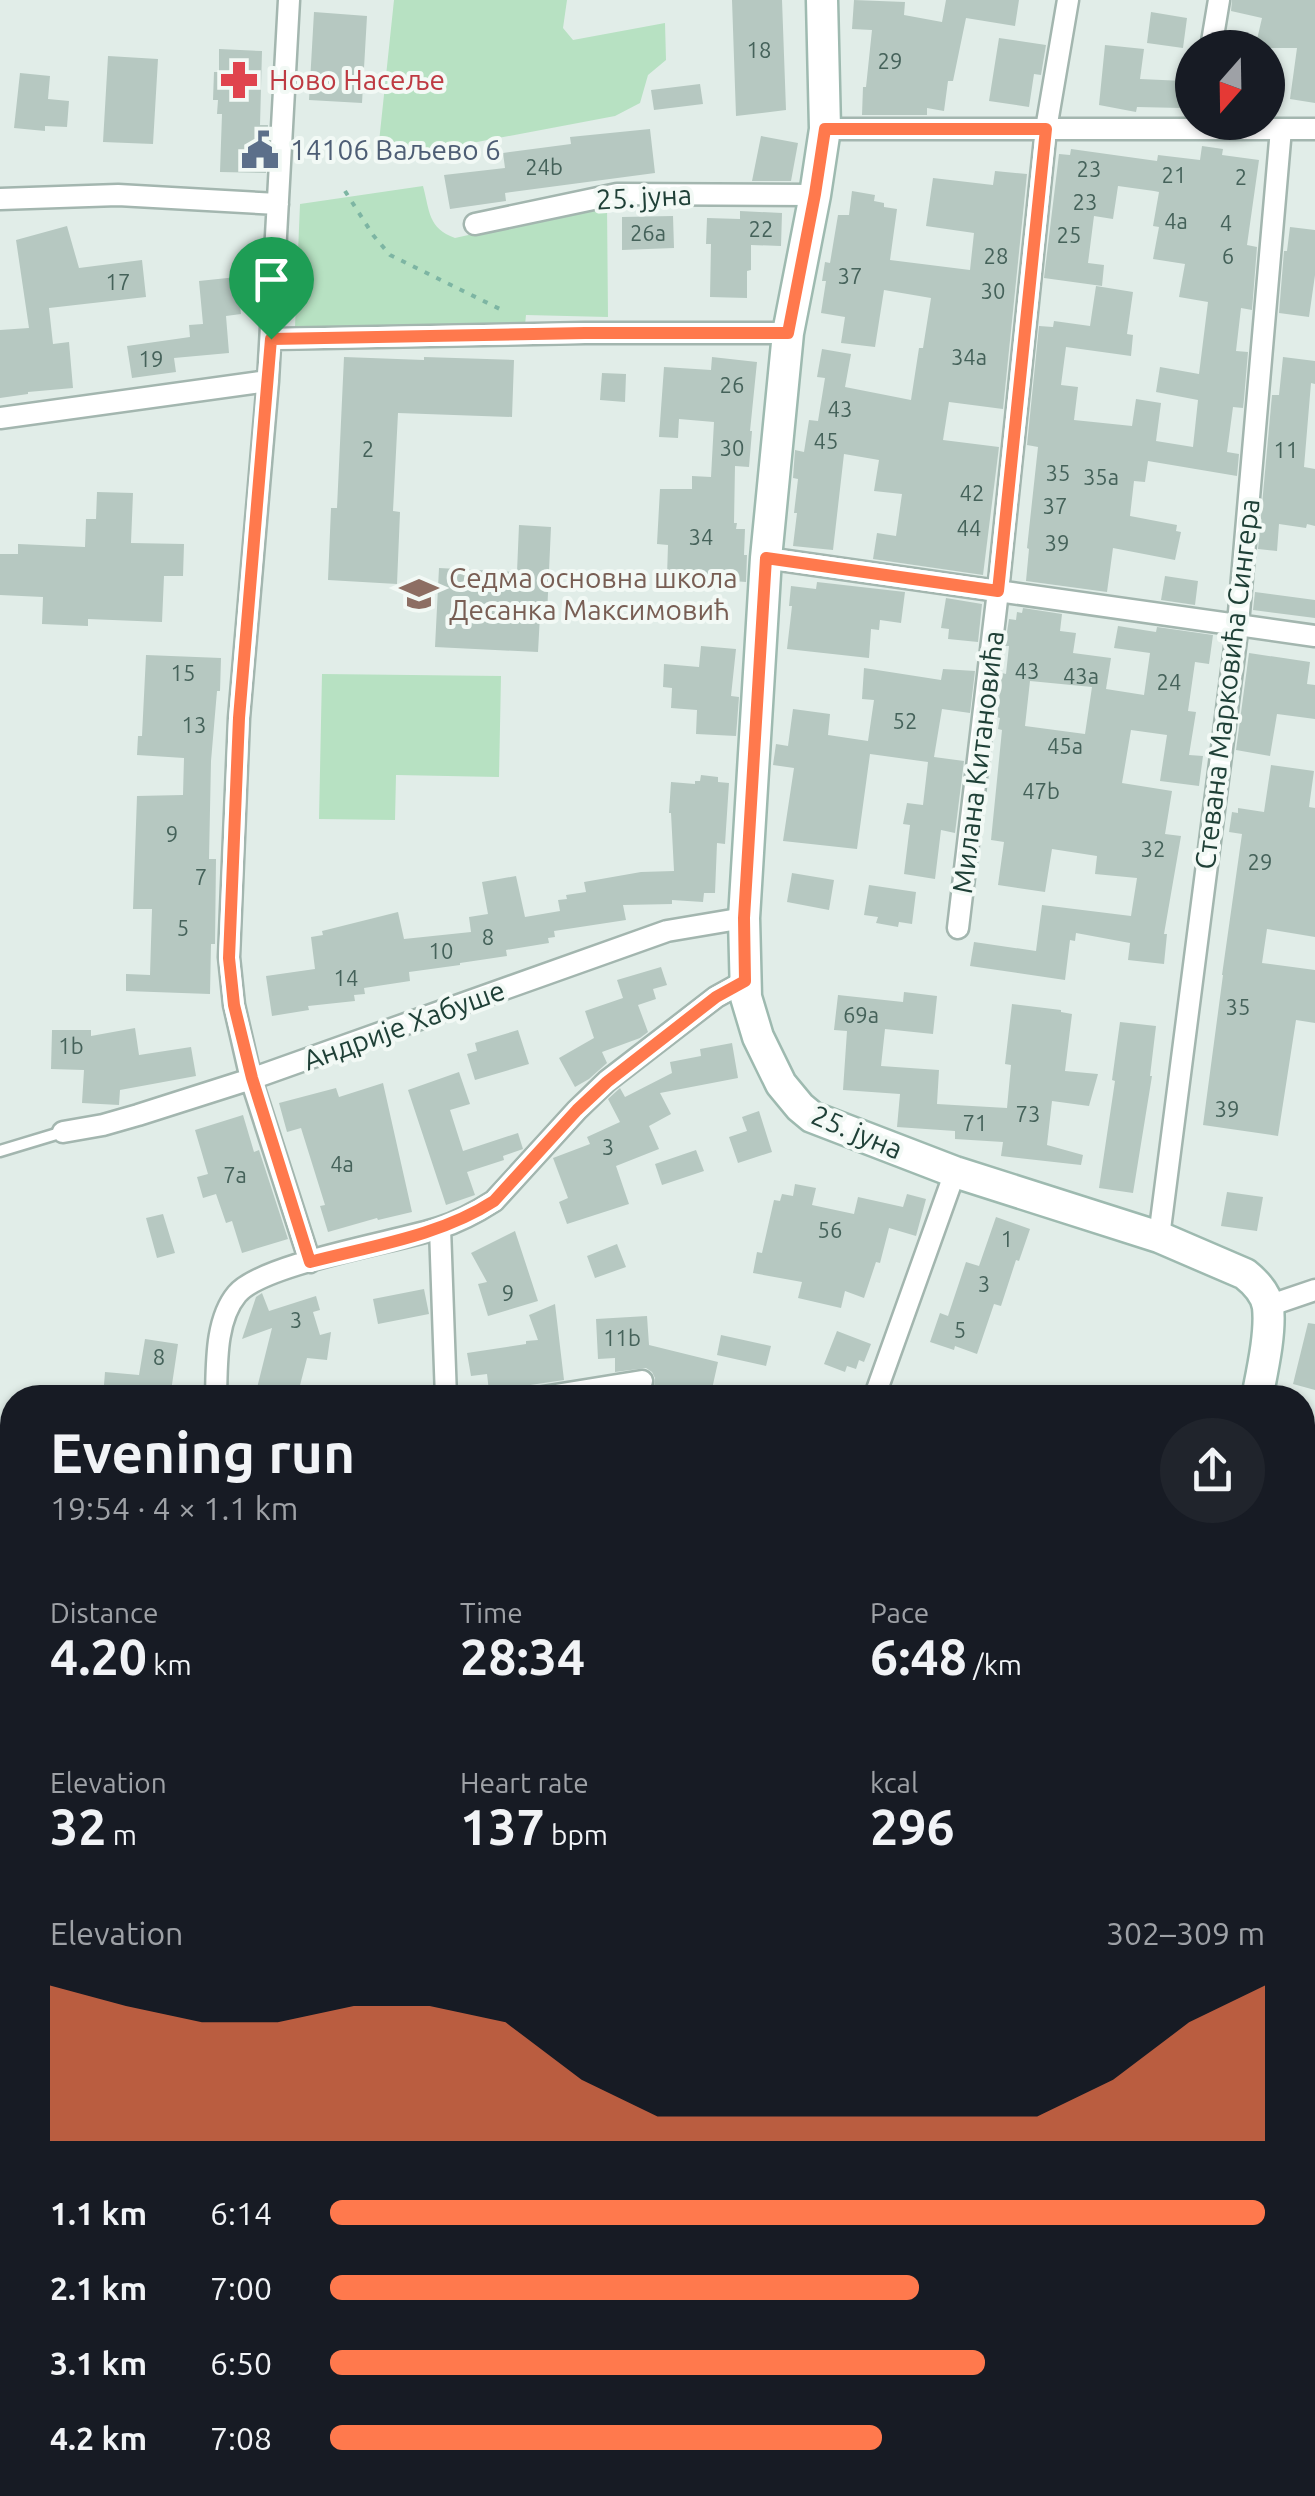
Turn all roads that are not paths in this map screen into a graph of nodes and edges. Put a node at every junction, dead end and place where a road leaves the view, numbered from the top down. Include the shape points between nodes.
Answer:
1 (289, 0) edge
2 (822, 0) edge
3 (1068, 0) edge
4 (1219, 0) edge
5 (1213, 30) edge
6 (1175, 126) edge
7 (1285, 128) edge
8 (825, 129) junction
9 (1046, 129) junction
10 (1315, 129) edge
11 (1280, 140) edge
12 (815, 194) junction
13 (0, 199) edge
14 (278, 204) junction
15 (475, 224) dead end
16 (788, 333) junction
17 (271, 339) junction
18 (268, 381) junction
19 (0, 418) edge
20 (766, 558) junction
21 (998, 591) junction
22 (1238, 624) junction
23 (1315, 636) edge
24 (744, 918) junction
25 (958, 928) dead end
26 (745, 981) junction
27 (252, 1078) junction
28 (63, 1132) joint
29 (0, 1152) edge
30 (955, 1172) junction
31 (440, 1228) junction
32 (1159, 1237) junction
33 (310, 1262) junction
34 (1315, 1290) edge
35 (1268, 1306) junction
36 (642, 1380) dead end
37 (217, 1385) edge
38 (447, 1385) edge
39 (613, 1385) edge
40 (879, 1385) edge
41 (1259, 1385) edge

1 - 14 street
2 - 8 street, 25. јуна
3 - 9 street, Милана Китановића
4 - 5 street
6 - 9 street
7 - 10 street
8 - 9 street
8 - 12 street, 25. јуна
9 - 21 street, Милана Китановића
11 - 22 street, Стевана Марковића Сингера
12 - 15 street, 25. јуна via 617,194
12 - 16 street, 25. јуна
13 - 14 street via 118,195
14 - 17 street
16 - 17 street
16 - 20 street, 25. јуна
17 - 18 street
18 - 19 street
18 - 27 street via 239,718 229,958
20 - 21 street
20 - 24 street, 25. јуна
21 - 22 street
21 - 25 street, Милана Китановића
22 - 23 street
22 - 32 street, Стевана Марковића Сингера
24 - 26 street, 25. јуна
24 - 27 street, Андрије Хабуше via 667,931
26 - 30 street, 25. јуна via 758,1037 800,1107 830,1126
26 - 31 street via 607,1082 494,1201
27 - 28 street, Андрије Хабуше
27 - 33 street
28 - 29 lane
30 - 32 street, 25. јуна
30 - 40 street
31 - 33 street
31 - 38 street
32 - 35 street, 25. јуна via 1245,1274
33 - 37 street via 252,1280 237,1294 223,1324
34 - 35 street
35 - 41 street
36 - 39 street

